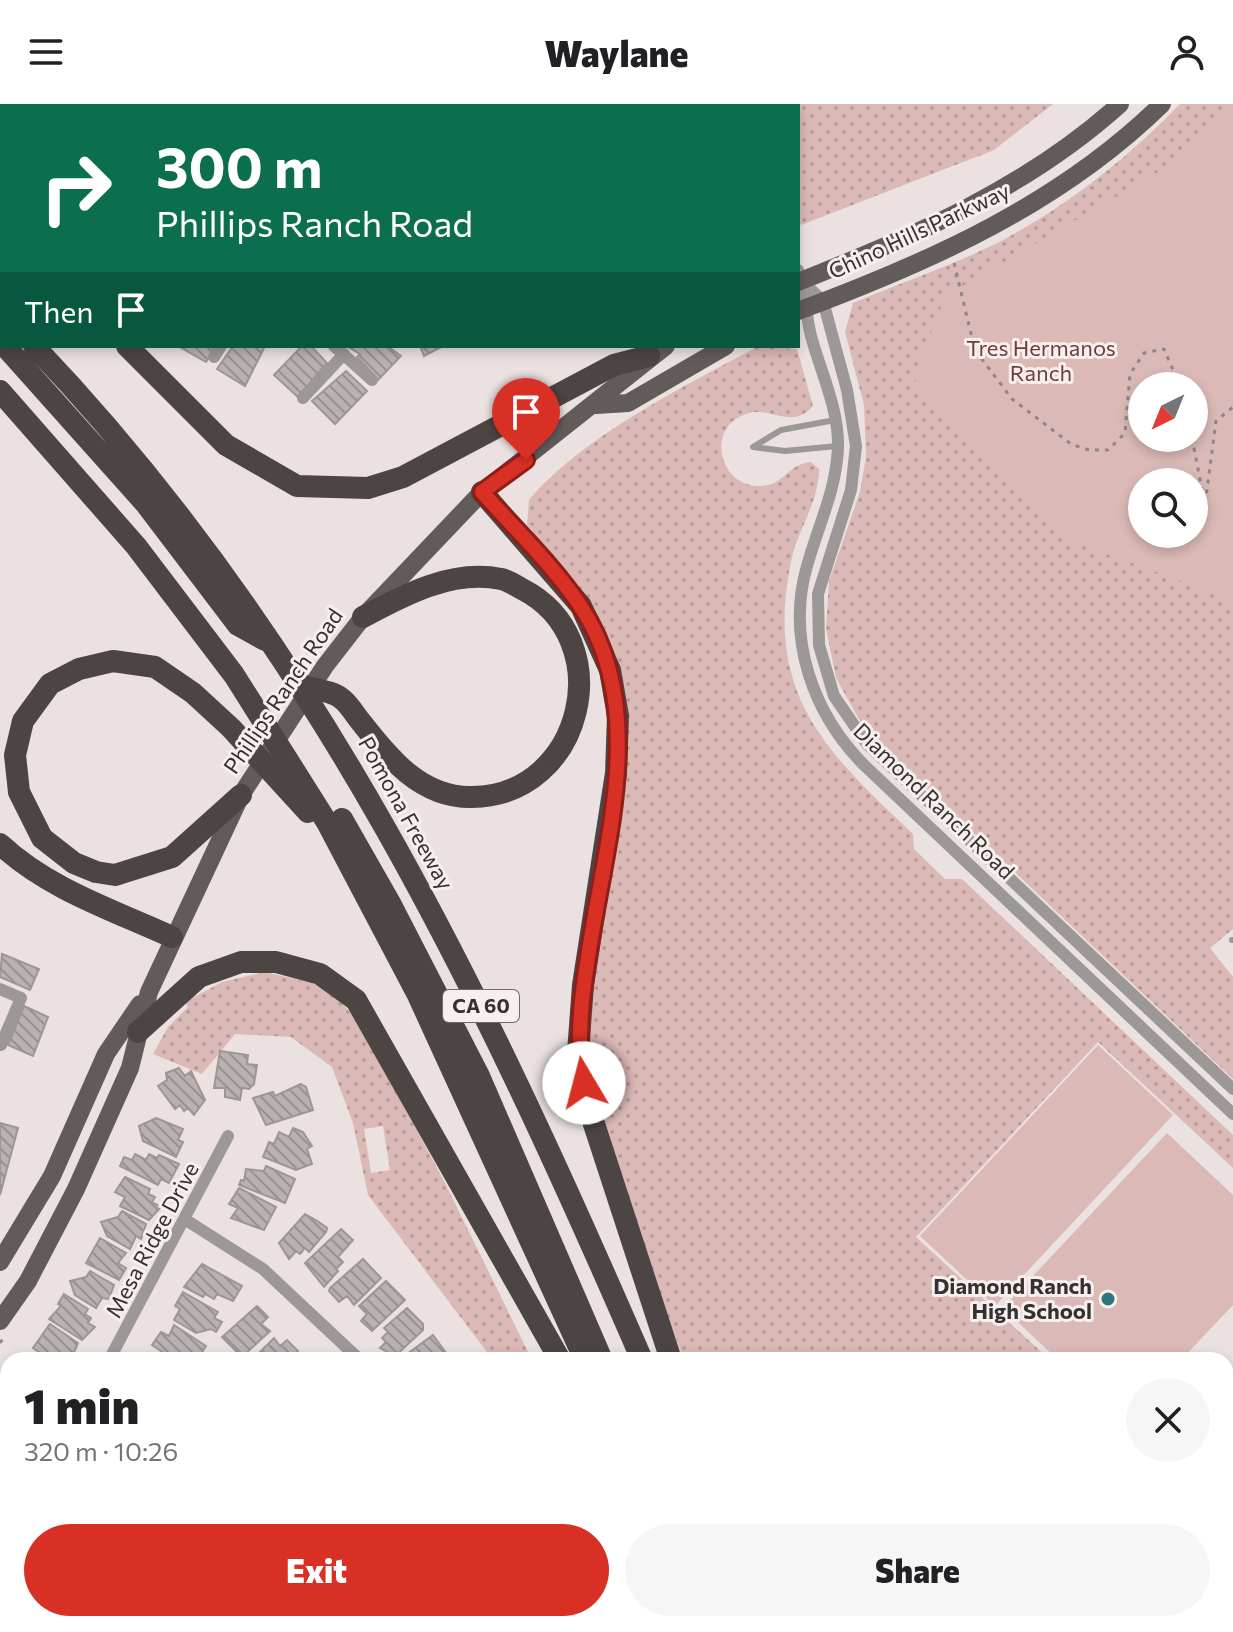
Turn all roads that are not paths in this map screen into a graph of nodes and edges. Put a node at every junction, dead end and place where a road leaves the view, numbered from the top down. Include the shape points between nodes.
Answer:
1 (1120, 104) edge
2 (1162, 104) edge
3 (800, 278) edge
4 (800, 281) edge
5 (809, 307) edge
6 (6, 348) edge
7 (36, 348) edge
8 (129, 348) edge
9 (723, 348) edge
10 (339, 350) edge
11 (658, 351) edge
12 (372, 380) dead end
13 (0, 391) edge
14 (303, 398) dead end
15 (596, 405) junction
16 (835, 420) junction
17 (838, 446) junction
18 (482, 492) junction
19 (363, 617) junction
20 (273, 645) junction
21 (301, 685) junction
22 (255, 709) junction
23 (241, 795) junction
24 (0, 844) edge
25 (339, 845) junction
26 (172, 937) junction
27 (0, 989) edge
28 (149, 992) junction
29 (138, 1032) junction
30 (1, 1045) edge
31 (1233, 1089) edge
32 (1233, 1114) edge
33 (228, 1136) dead end
34 (186, 1220) junction
35 (0, 1262) edge
36 (0, 1321) edge
37 (113, 1352) edge
38 (351, 1352) edge
39 (555, 1352) edge
40 (581, 1352) edge
41 (599, 1352) edge
42 (636, 1352) edge
43 (668, 1352) edge

1 - 3 main road, Chino Hills Parkway via 1067,149 1002,191
2 - 5 main road, Chino Hills Parkway via 1101,158 1040,201 950,247
4 - 5 street, Diamond Ranch Road
5 - 16 street, Diamond Ranch Road
5 - 31 street, Diamond Ranch Road via 847,390 856,446 851,490 817,605 823,665 838,704 867,744
6 - 20 highway via 146,504 238,625
7 - 20 highway, Pomona Freeway / CA 60 via 175,509
8 - 11 highway via 226,445 297,486 333,488 368,488 403,477 614,365
9 - 15 main road, Phillips Ranch Road via 628,403
10 - 12 street
10 - 14 street
11 - 15 main road, Phillips Ranch Road
13 - 22 highway, CA 60 via 136,546
15 - 18 main road, Phillips Ranch Road
16 - 17 street, Diamond Ranch Road
16 - 17 lane via 781,430 753,447 785,451
17 - 32 street, Diamond Ranch Road via 832,490 807,564 799,614 807,670 829,721 865,766
18 - 19 main road, Phillips Ranch Road
18 - 43 highway via 581,606 610,670 618,716 616,773 583,985 578,1052 597,1135
19 - 21 highway via 407,593 455,579 502,579 539,598 568,631 579,675 578,715 561,750 530,782 472,797 443,792 417,782 393,763 341,697
19 - 23 main road, Phillips Ranch Road
20 - 21 highway, Pomona Freeway / CA 60
21 - 42 highway, Pomona Freeway / CA 60 via 372,800 478,998
22 - 25 highway, CA 60
22 - 41 highway via 296,745 399,919 479,1076
23 - 25 highway via 172,857 115,875 96,872 74,863 42,838 19,792 15,755 23,721 50,684 79,669 113,661 155,667 231,728
23 - 26 main road, Phillips Ranch Road
24 - 26 highway via 25,867 57,885
25 - 40 highway, CA 60 via 417,993
26 - 28 main road, Phillips Ranch Road
27 - 30 street via 21,998
28 - 29 main road, Phillips Ranch Road
28 - 35 main road, Phillips Ranch Road via 106,1054 52,1176
29 - 36 main road, Phillips Ranch Road via 130,1068 76,1189 28,1281
29 - 39 highway via 199,977 241,962 276,962 320,974 356,1000
33 - 34 street, Mesa Ridge Drive
34 - 37 street, Mesa Ridge Drive
34 - 38 street via 263,1269

